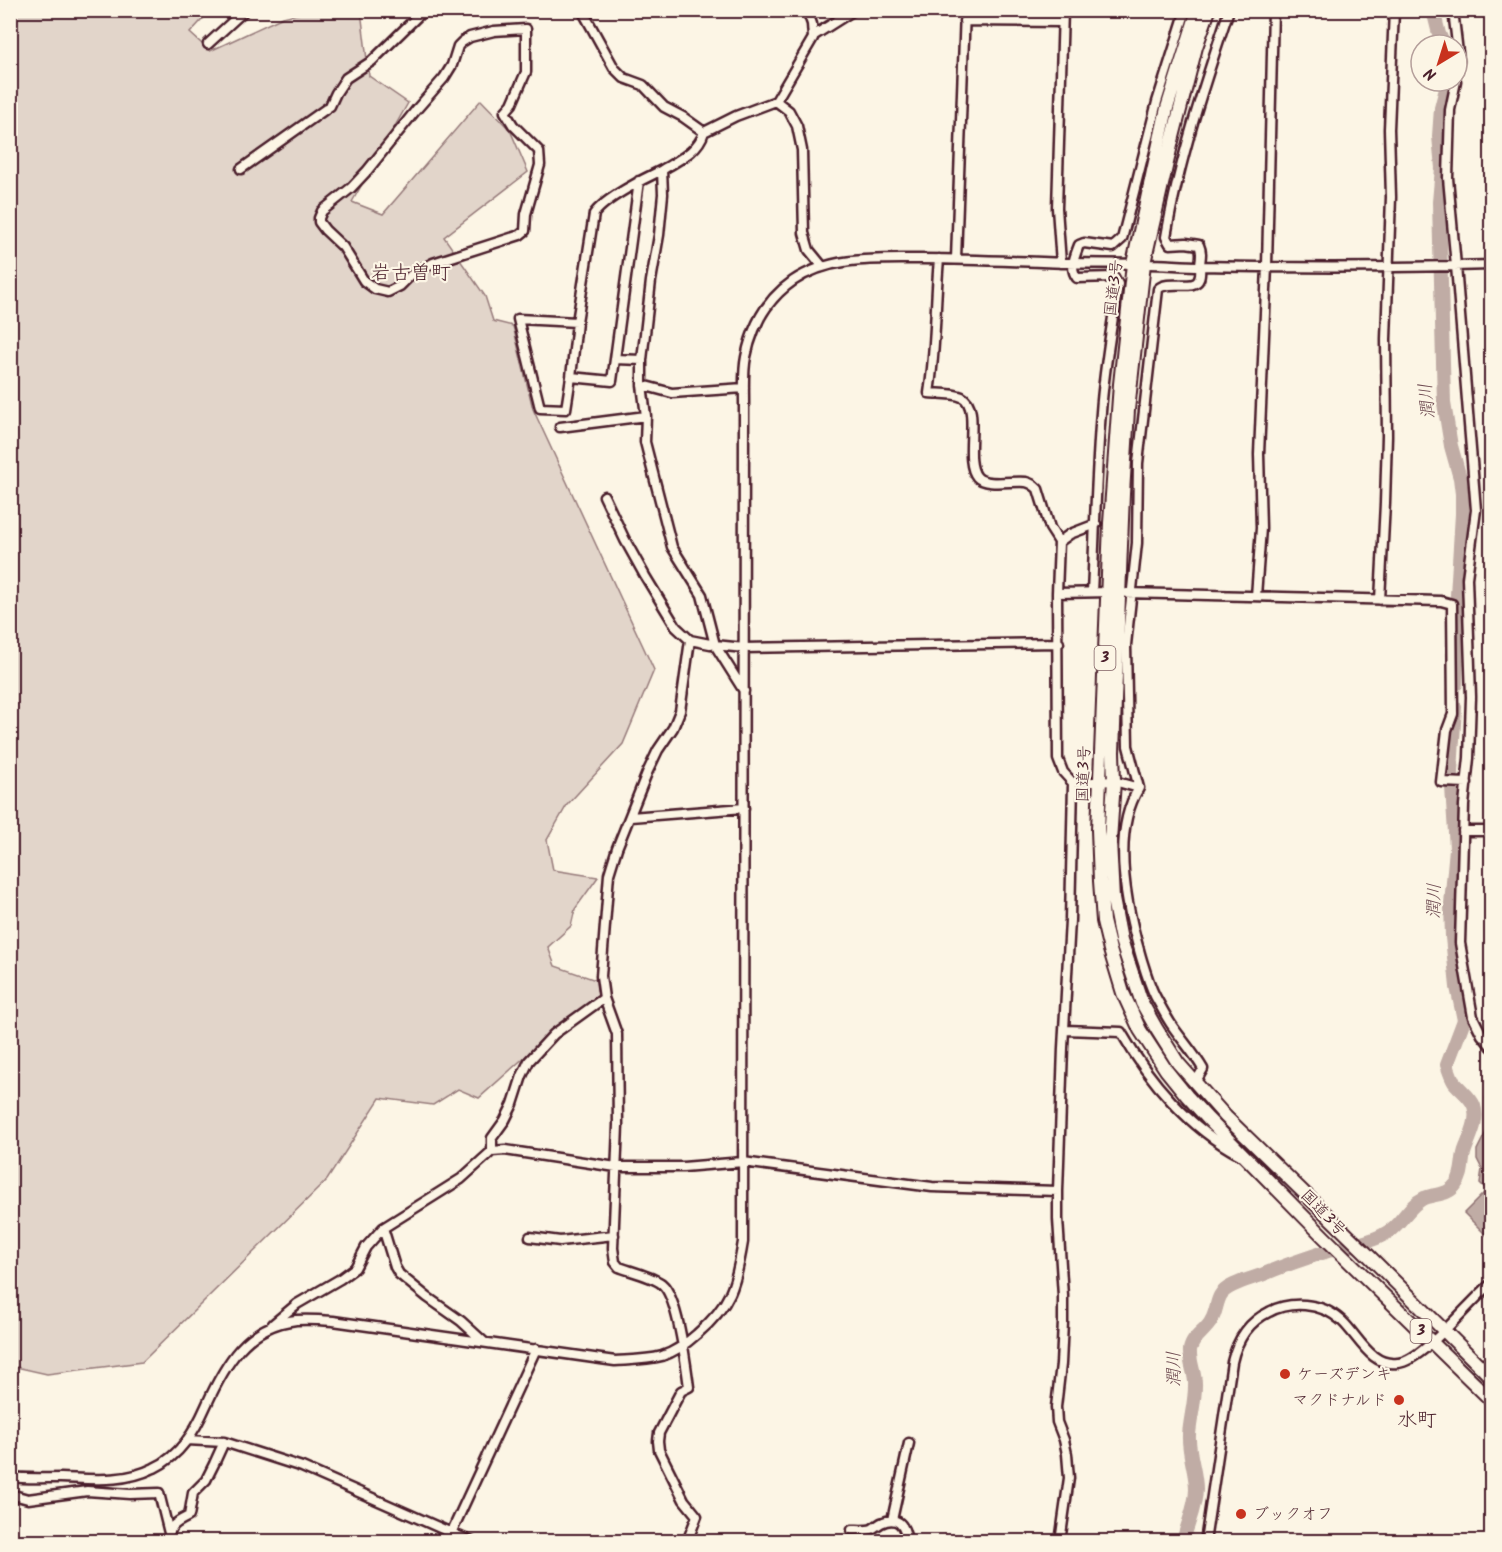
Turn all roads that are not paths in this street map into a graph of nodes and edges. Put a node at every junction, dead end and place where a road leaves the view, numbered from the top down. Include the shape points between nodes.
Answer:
1 (245, 10) edge
2 (424, 10) edge
3 (582, 10) edge
4 (807, 10) edge
5 (854, 10) edge
6 (965, 10) edge
7 (1062, 10) edge
8 (1186, 10) edge
9 (1198, 10) edge
10 (1209, 10) edge
11 (1229, 10) edge
12 (1273, 10) edge
13 (1394, 10) edge
14 (1453, 10) edge
15 (964, 21) junction
16 (1062, 22) junction
17 (1456, 33) edge
18 (813, 36) junction
19 (462, 42) joint
20 (208, 44) dead end
21 (1453, 93) edge
22 (776, 101) junction
23 (704, 132) junction
24 (241, 169) dead end
25 (662, 170) junction
26 (639, 181) junction
27 (939, 259) junction
28 (956, 259) junction
29 (1061, 263) junction
30 (1073, 263) junction
31 (1139, 264) junction
32 (1491, 265) edge
33 (1200, 266) junction
34 (1267, 266) junction
35 (1454, 266) junction
36 (823, 267) junction
37 (1389, 267) junction
38 (577, 322) junction
39 (615, 358) junction
40 (642, 360) junction
41 (571, 377) junction
42 (642, 385) junction
43 (744, 388) junction
44 (646, 416) junction
45 (560, 427) dead end
46 (604, 496) dead end
47 (1096, 524) junction
48 (1059, 542) junction
49 (1092, 592) junction
50 (1057, 593) junction
51 (1119, 593) junction
52 (1256, 596) junction
53 (1380, 600) junction
54 (690, 640) junction
55 (1059, 644) junction
56 (715, 645) junction
57 (744, 648) junction
58 (744, 691) junction
59 (1114, 781) junction
60 (1101, 782) junction
61 (1073, 783) junction
62 (1464, 783) junction
63 (1139, 788) junction
64 (744, 808) junction
65 (631, 817) junction
66 (1463, 831) junction
67 (1491, 831) edge
68 (604, 998) junction
69 (1065, 1030) junction
70 (1491, 1047) edge
71 (1195, 1083) junction
72 (492, 1152) junction
73 (1250, 1161) junction
74 (743, 1162) junction
75 (616, 1167) junction
76 (1058, 1191) junction
77 (383, 1228) junction
78 (614, 1235) junction
79 (530, 1237) dead end
80 (1491, 1283) edge
81 (270, 1327) junction
82 (1444, 1330) junction
83 (484, 1342) junction
84 (1432, 1342) junction
85 (684, 1346) junction
86 (536, 1349) junction
87 (1491, 1378) edge
88 (1491, 1401) edge
89 (187, 1440) junction
90 (224, 1442) junction
91 (909, 1443) dead end
92 (10, 1477) edge
93 (10, 1494) edge
94 (892, 1520) junction
95 (852, 1530) dead end
96 (451, 1533) junction
97 (168, 1537) edge
98 (447, 1542) edge
99 (472, 1542) edge
100 (687, 1542) edge
101 (907, 1542) edge
102 (1060, 1542) edge
103 (1205, 1542) edge

1 - 20 street
2 - 24 street via 372,61 346,78 330,106
3 - 23 street via 614,68
4 - 18 street
5 - 18 street
6 - 15 street
7 - 16 street
8 - 30 street via 1157,102 1122,239 1113,246 1079,245
9 - 31 highway, 国道3号 / 3 via 1167,108
10 - 31 highway, 国道3号 / 3
11 - 33 street via 1172,197 1166,237 1170,244 1198,245 1202,251
12 - 34 street
13 - 37 street
14 - 17 street
15 - 16 street
15 - 28 street
16 - 29 street via 1057,208
18 - 22 street
19 - 19 street via 444,78 367,171 319,218 364,281 375,289 388,292 434,263 525,231 540,165 539,151 505,112 526,72 526,29 494,31
21 - 35 street via 1448,178
22 - 23 street
22 - 36 street via 789,111 797,126 802,150 804,233 809,250
23 - 25 street via 691,152
25 - 26 street
25 - 40 street via 659,235
26 - 38 street via 594,214
26 - 39 street
27 - 28 street
27 - 36 street via 871,258
27 - 48 street via 930,393 966,401 971,409 976,476 981,480 1033,485
28 - 29 street
29 - 30 street
30 - 31 street
30 - 47 street via 1077,278 1114,278 1118,284 1101,409
31 - 33 street
31 - 51 highway, 国道3号 / 3 via 1121,374 1114,453 1110,523
32 - 35 street
33 - 34 street
33 - 51 street via 1197,283 1166,284 1158,289 1139,453 1137,543
34 - 37 street
34 - 52 street
35 - 37 street
35 - 62 street via 1476,510 1467,578 1471,697
36 - 43 street via 792,282 764,311 746,358
37 - 53 street
38 - 41 street
38 - 41 street via 518,319 540,408 566,409
39 - 40 street
39 - 41 street via 612,381
40 - 42 street
42 - 43 street via 672,393
42 - 44 street
43 - 57 street
44 - 45 street
44 - 56 street via 645,442 672,547 702,595
46 - 54 street via 645,576 676,627
47 - 48 street
47 - 49 street
48 - 50 street
49 - 50 street
49 - 51 street
50 - 55 street
51 - 52 street
51 - 59 highway, 国道3号 / 3
51 - 60 highway, 国道3号 / 3 via 1103,704
51 - 63 street via 1126,645 1128,746
52 - 53 street
53 - 62 street via 1452,604 1453,714 1441,782
54 - 56 street
54 - 65 street via 680,711 647,773
55 - 57 street
55 - 61 street via 1058,759
56 - 57 street
56 - 58 street
57 - 58 street
58 - 64 street
59 - 60 street
59 - 63 street
59 - 71 highway, 国道3号 / 3 via 1110,841 1113,899 1121,940 1142,1003 1178,1063
60 - 61 street
60 - 73 highway, 国道3号 / 3 via 1098,830 1103,921 1124,993 1140,1030 1166,1070
61 - 69 street
62 - 66 street
63 - 71 street via 1125,830 1126,896 1154,993 1169,1022 1203,1069
64 - 65 street
64 - 74 street
65 - 68 street via 609,874 601,976
66 - 67 street
66 - 70 street via 1460,943 1473,1017
68 - 72 street via 554,1034 529,1061 513,1104 492,1138
68 - 75 street via 617,1034
69 - 73 street via 1121,1032 1143,1068 1178,1109 1226,1148
69 - 76 street
71 - 82 highway, 国道3号 / 3
72 - 75 street via 505,1150
72 - 77 street via 461,1179
73 - 84 highway, 国道3号 / 3
74 - 75 street
74 - 76 street via 932,1187
74 - 85 street via 743,1242 734,1287 716,1317
75 - 78 street
76 - 102 street via 1063,1322 1056,1407 1068,1454 1069,1478
77 - 81 street via 366,1247 355,1268 297,1304
77 - 83 street via 399,1274
78 - 79 street via 560,1241
78 - 85 street via 615,1262 619,1267 665,1286
80 - 82 street
81 - 83 street via 297,1320 333,1321
81 - 89 street via 251,1338 229,1362
82 - 84 street
82 - 87 highway, 国道3号 / 3
83 - 86 street
84 - 88 highway, 国道3号 / 3
84 - 103 street via 1412,1359 1395,1364 1372,1355 1343,1322 1322,1309 1291,1305 1273,1309 1250,1325 1233,1356
85 - 86 street via 662,1356 615,1361
85 - 100 street via 689,1386 681,1391 658,1441 684,1500 697,1516
86 - 96 street
89 - 90 street
89 - 92 street via 156,1467 132,1476 103,1480
90 - 96 street via 302,1467
90 - 97 street via 206,1480 193,1492 189,1516 175,1523
91 - 94 street
93 - 97 street via 28,1499 87,1491 159,1493
94 - 95 street via 870,1530
94 - 101 street via 901,1523
96 - 98 street
96 - 99 street

